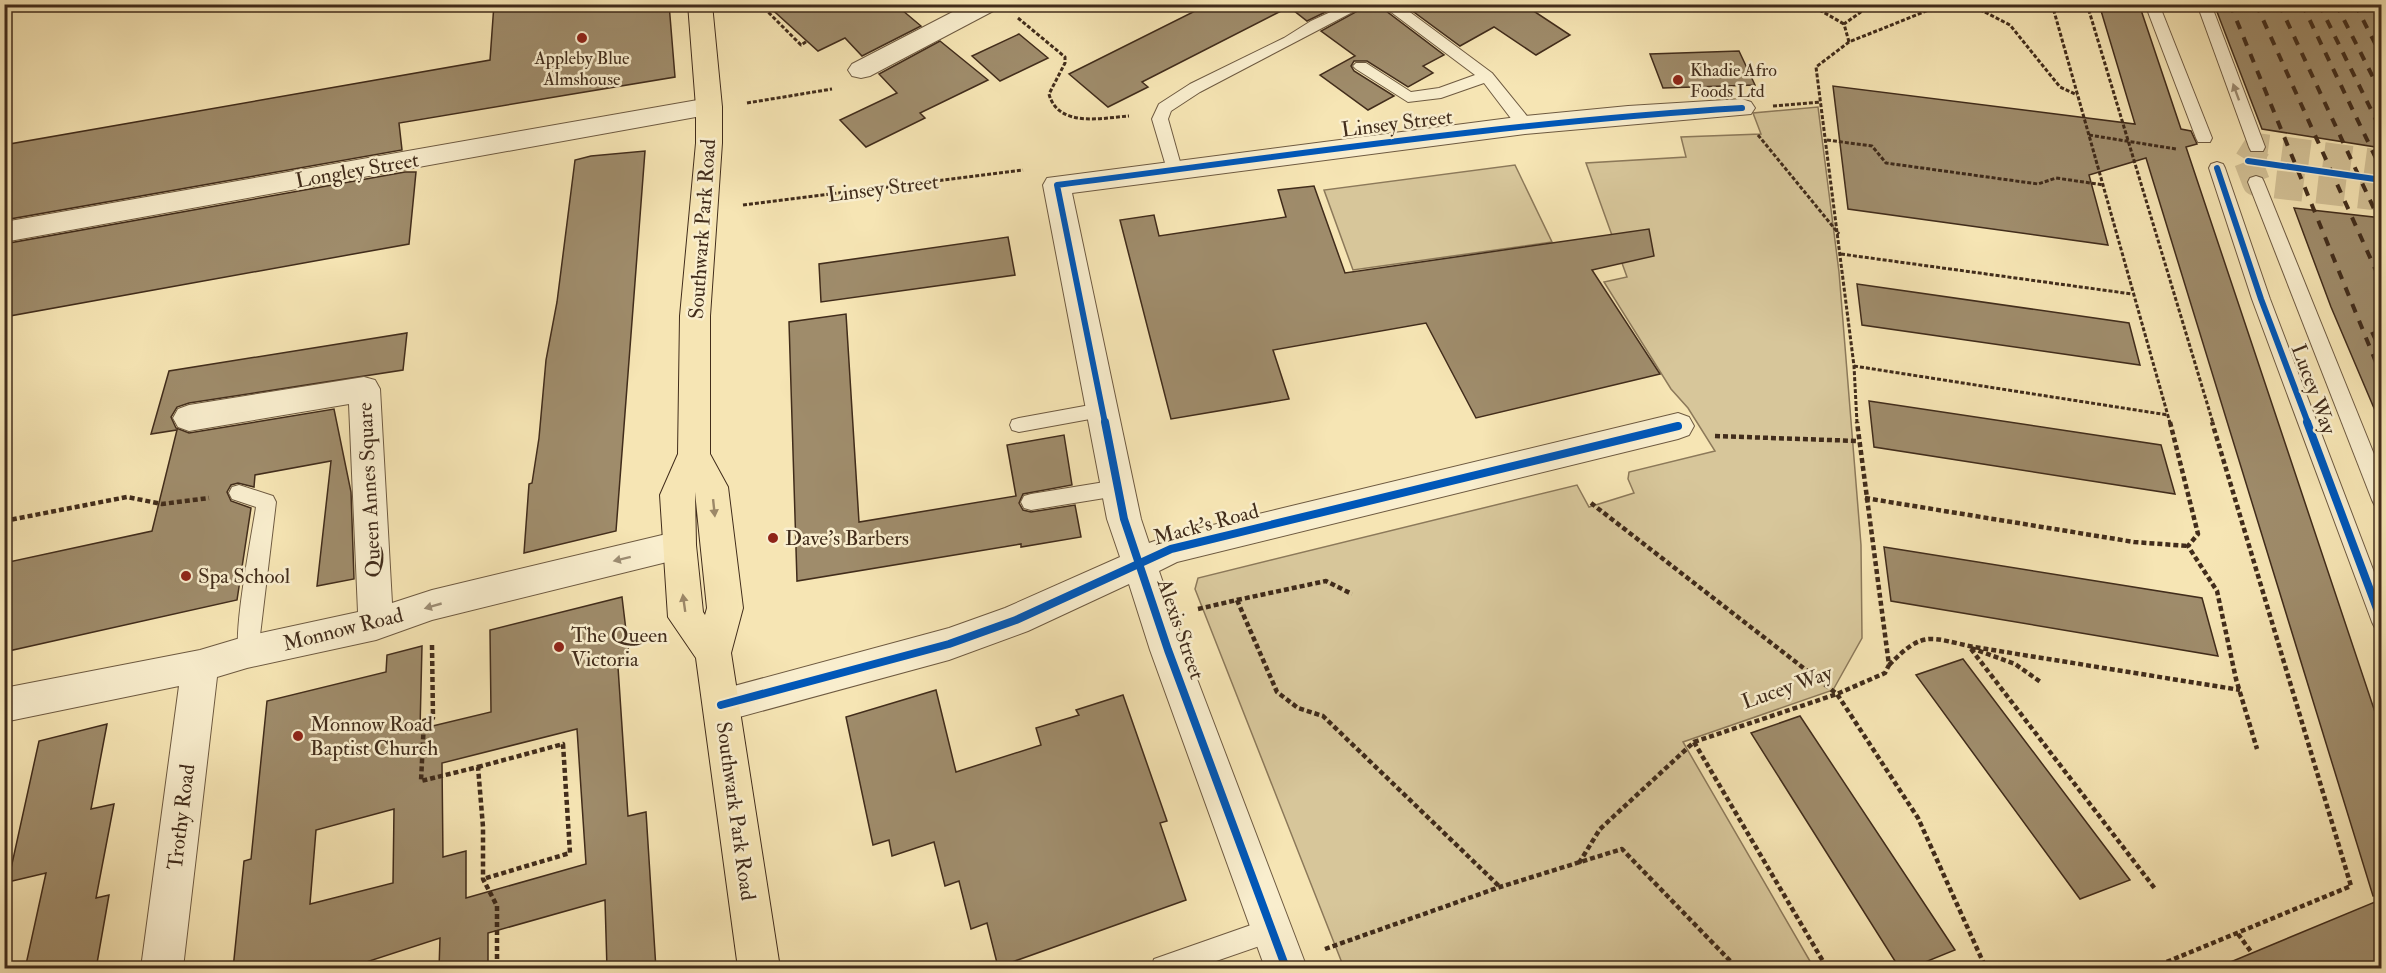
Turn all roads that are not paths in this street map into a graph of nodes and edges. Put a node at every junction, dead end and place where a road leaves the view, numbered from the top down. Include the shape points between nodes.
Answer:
1 (700, 4) edge
2 (988, 4) edge
3 (1361, 4) edge
4 (1384, 4) edge
5 (2152, 4) edge
6 (2204, 4) edge
7 (1361, 66) dead end
8 (861, 70) road end
9 (1487, 76) junction
10 (709, 107) junction
11 (1742, 108) road end
12 (1524, 124) junction
13 (2204, 138) dead end
14 (2257, 147) dead end
15 (2217, 168) dead end
16 (1174, 169) junction
17 (2256, 182) dead end
18 (1057, 185) joint
19 (4, 232) edge
20 (1101, 410) junction
21 (189, 418) dead end
22 (1019, 425) dead end
23 (1693, 431) road end
24 (694, 454) junction
25 (1117, 488) junction
26 (239, 494) road end
27 (2382, 500) edge
28 (1031, 502) dead end
29 (679, 545) junction
30 (1139, 562) junction
31 (2382, 622) edge
32 (376, 624) junction
33 (247, 652) junction
34 (713, 653) junction
35 (200, 666) junction
36 (4, 705) edge
37 (721, 705) junction
38 (1271, 930) junction
39 (162, 969) edge
40 (759, 969) edge
41 (1163, 969) edge
42 (1286, 969) edge

1 - 10 main road, Southwark Park Road
2 - 8 street
3 - 16 lane via 1195,88 1165,108 1160,119
4 - 9 lane
5 - 13 lane
14 -> 6 lane
7 - 9 lane via 1408,97 1441,93
9 - 12 lane
10 - 19 street, Longley Street
10 - 24 main road, Southwark Park Road via 695,316
11 - 12 street, Linsey Street
12 - 16 street, Linsey Street
15 - 31 lane, Lucey Way via 2261,299
16 - 18 street, Linsey Street
17 - 27 lane
18 - 20 street, Alexis Street
20 - 22 lane
20 - 25 street, Alexis Street
21 - 32 street, Queen Annes Square via 364,389
23 - 30 street, Mack's Road via 1171,549
24 - 29 main road, Southwark Park Road via 677,495
24 -> 34 main road, Southwark Park Road via 711,487 725,608
25 - 28 lane
25 - 30 street, Alexis Street
26 - 33 lane via 266,502
29 -> 32 street, Monnow Road via 432,605
34 -> 29 main road, Southwark Park Road via 686,617
30 - 37 street, Mack's Road via 1034,612 949,644
30 - 38 street, Alexis Street
32 - 33 street, Monnow Road
33 - 35 street, Monnow Road
34 - 37 main road, Southwark Park Road
35 - 36 street, Monnow Road
35 - 39 street, Trothy Road
37 - 40 main road, Southwark Park Road
38 - 41 lane
38 - 42 street, Alexis Street

